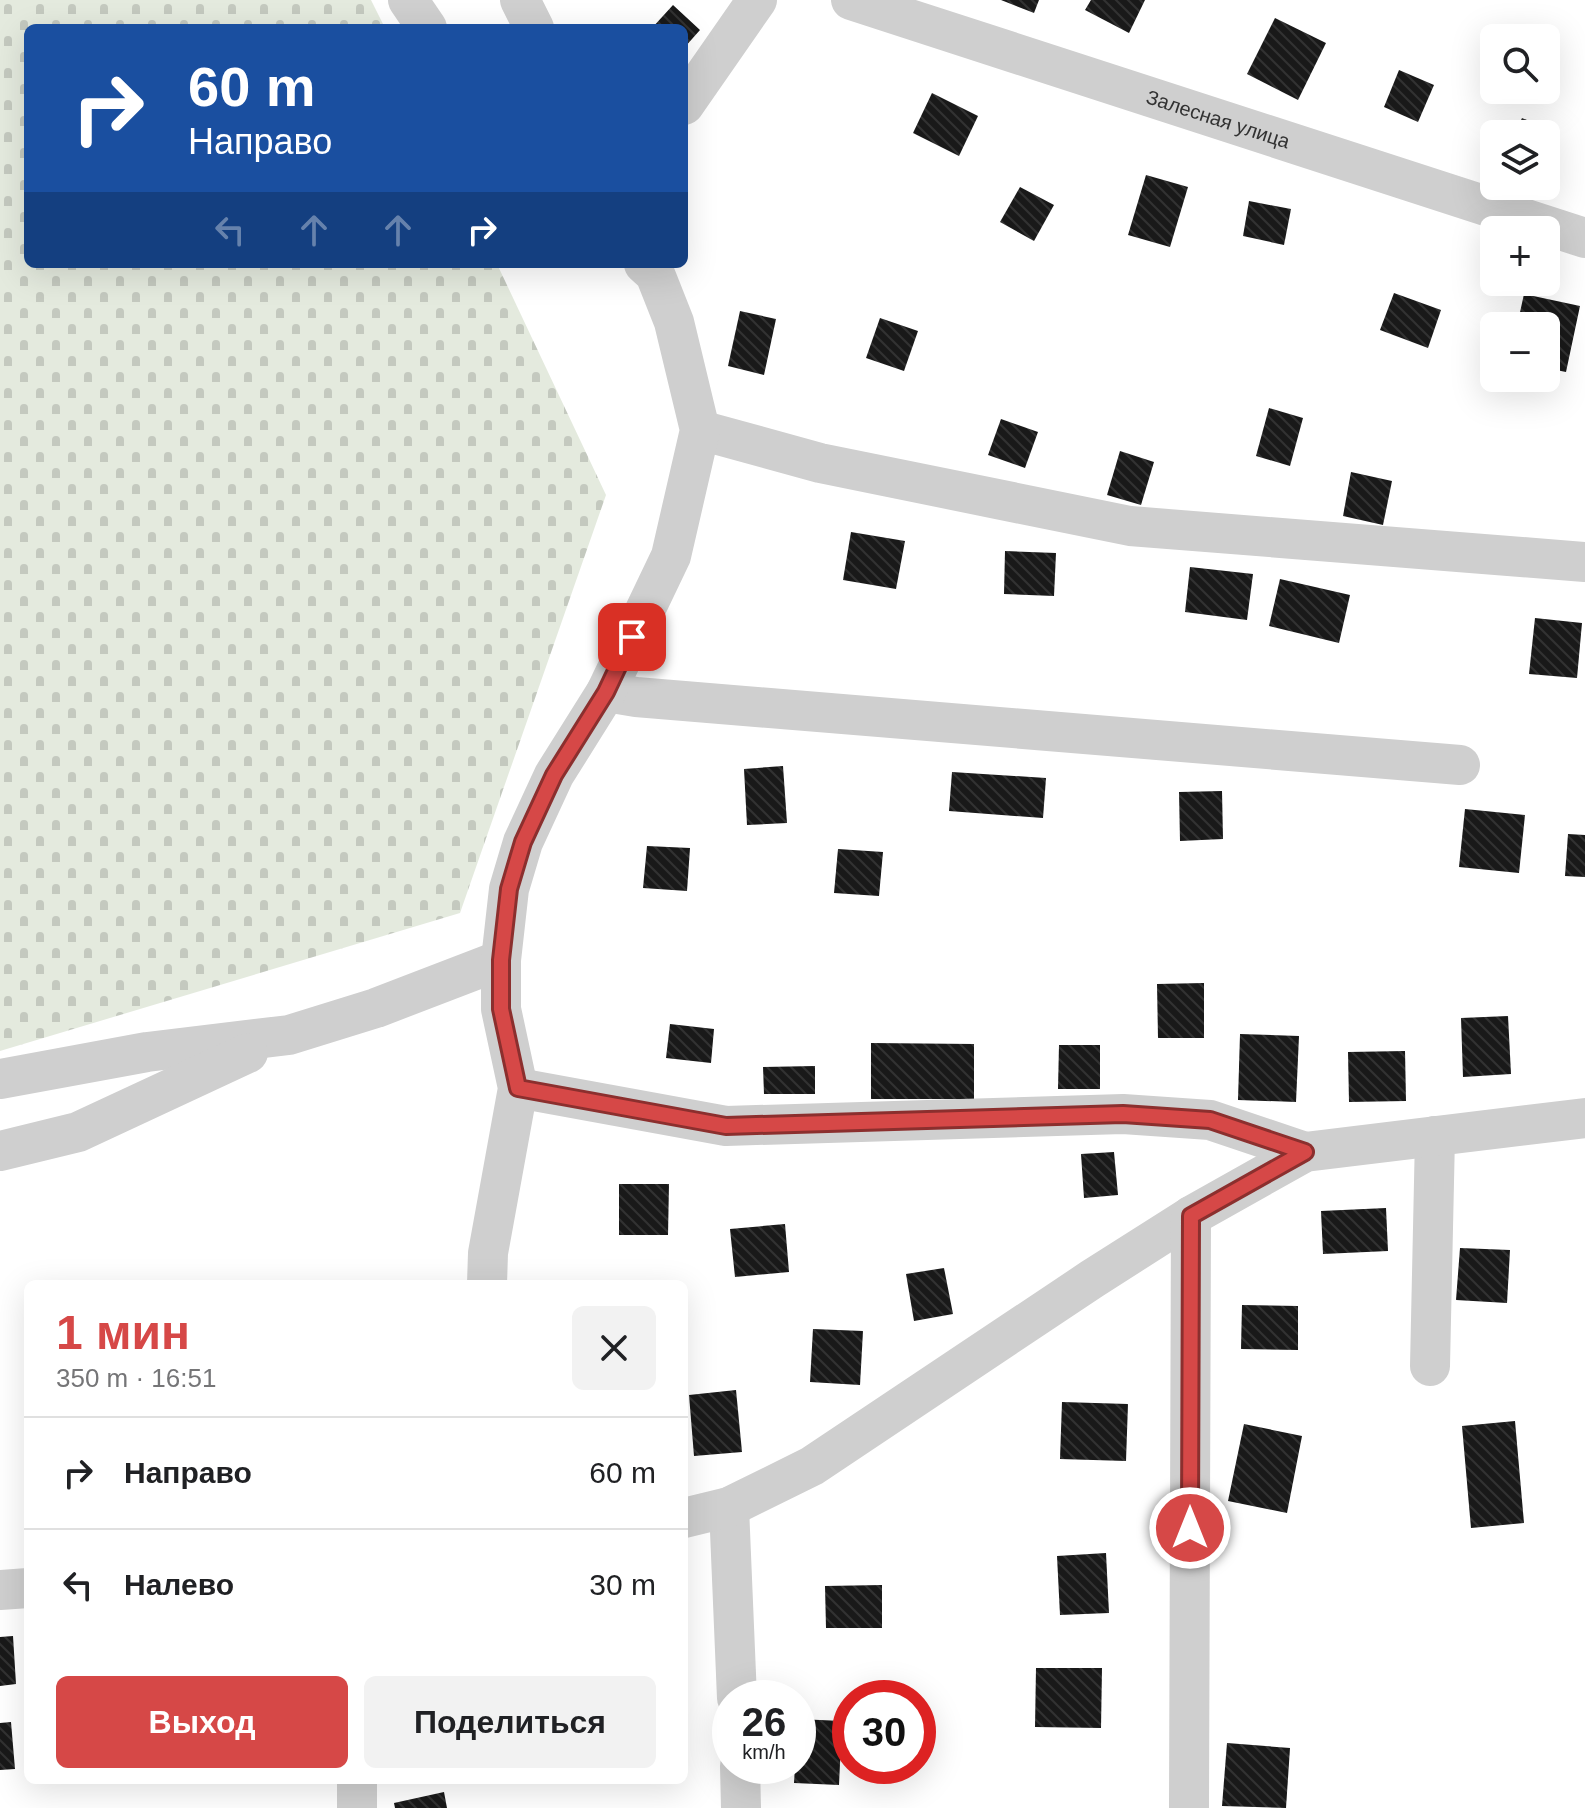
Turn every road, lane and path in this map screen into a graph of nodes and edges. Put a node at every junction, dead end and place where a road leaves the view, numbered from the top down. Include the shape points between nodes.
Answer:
1 (408, 0) edge
2 (520, 0) edge
3 (757, 0) edge
4 (851, 0) edge
5 (424, 24) edge
6 (532, 24) edge
7 (688, 99) edge
8 (1585, 238) edge
9 (648, 268) edge
10 (700, 430) junction
11 (1585, 562) edge
12 (606, 692) junction
13 (1460, 765) dead end
14 (501, 960) junction
15 (289, 1035) junction
16 (0, 1079) edge
17 (518, 1088) junction
18 (1585, 1118) edge
19 (1435, 1136) junction
20 (0, 1151) edge
21 (1305, 1152) junction
22 (1191, 1216) junction
23 (487, 1280) edge
24 (1430, 1366) dead end
25 (729, 1507) junction
26 (688, 1517) edge
27 (24, 1588) edge
28 (0, 1590) edge
29 (736, 1680) edge
30 (357, 1784) edge
31 (740, 1784) edge
32 (357, 1808) edge
33 (741, 1808) edge
34 (1189, 1808) edge

1 - 5 street
2 - 6 street
3 - 7 street
4 - 8 street, Залесная улица
9 - 10 street via 674,322
10 - 11 street via 820,463 1130,526
10 - 12 street via 671,556
12 - 13 street
12 - 14 street via 554,775 523,842 509,889
14 - 15 street
14 - 17 street via 501,1009
15 - 16 street via 147,1052
15 - 20 street via 78,1132
17 - 21 street via 726,1126 1123,1114 1210,1120
17 - 23 street
18 - 19 street
19 - 21 street
19 - 24 street
21 - 22 street
22 - 25 street via 812,1466
22 - 34 street
25 - 26 street
25 - 29 street
27 - 28 street
30 - 32 street
31 - 33 street

